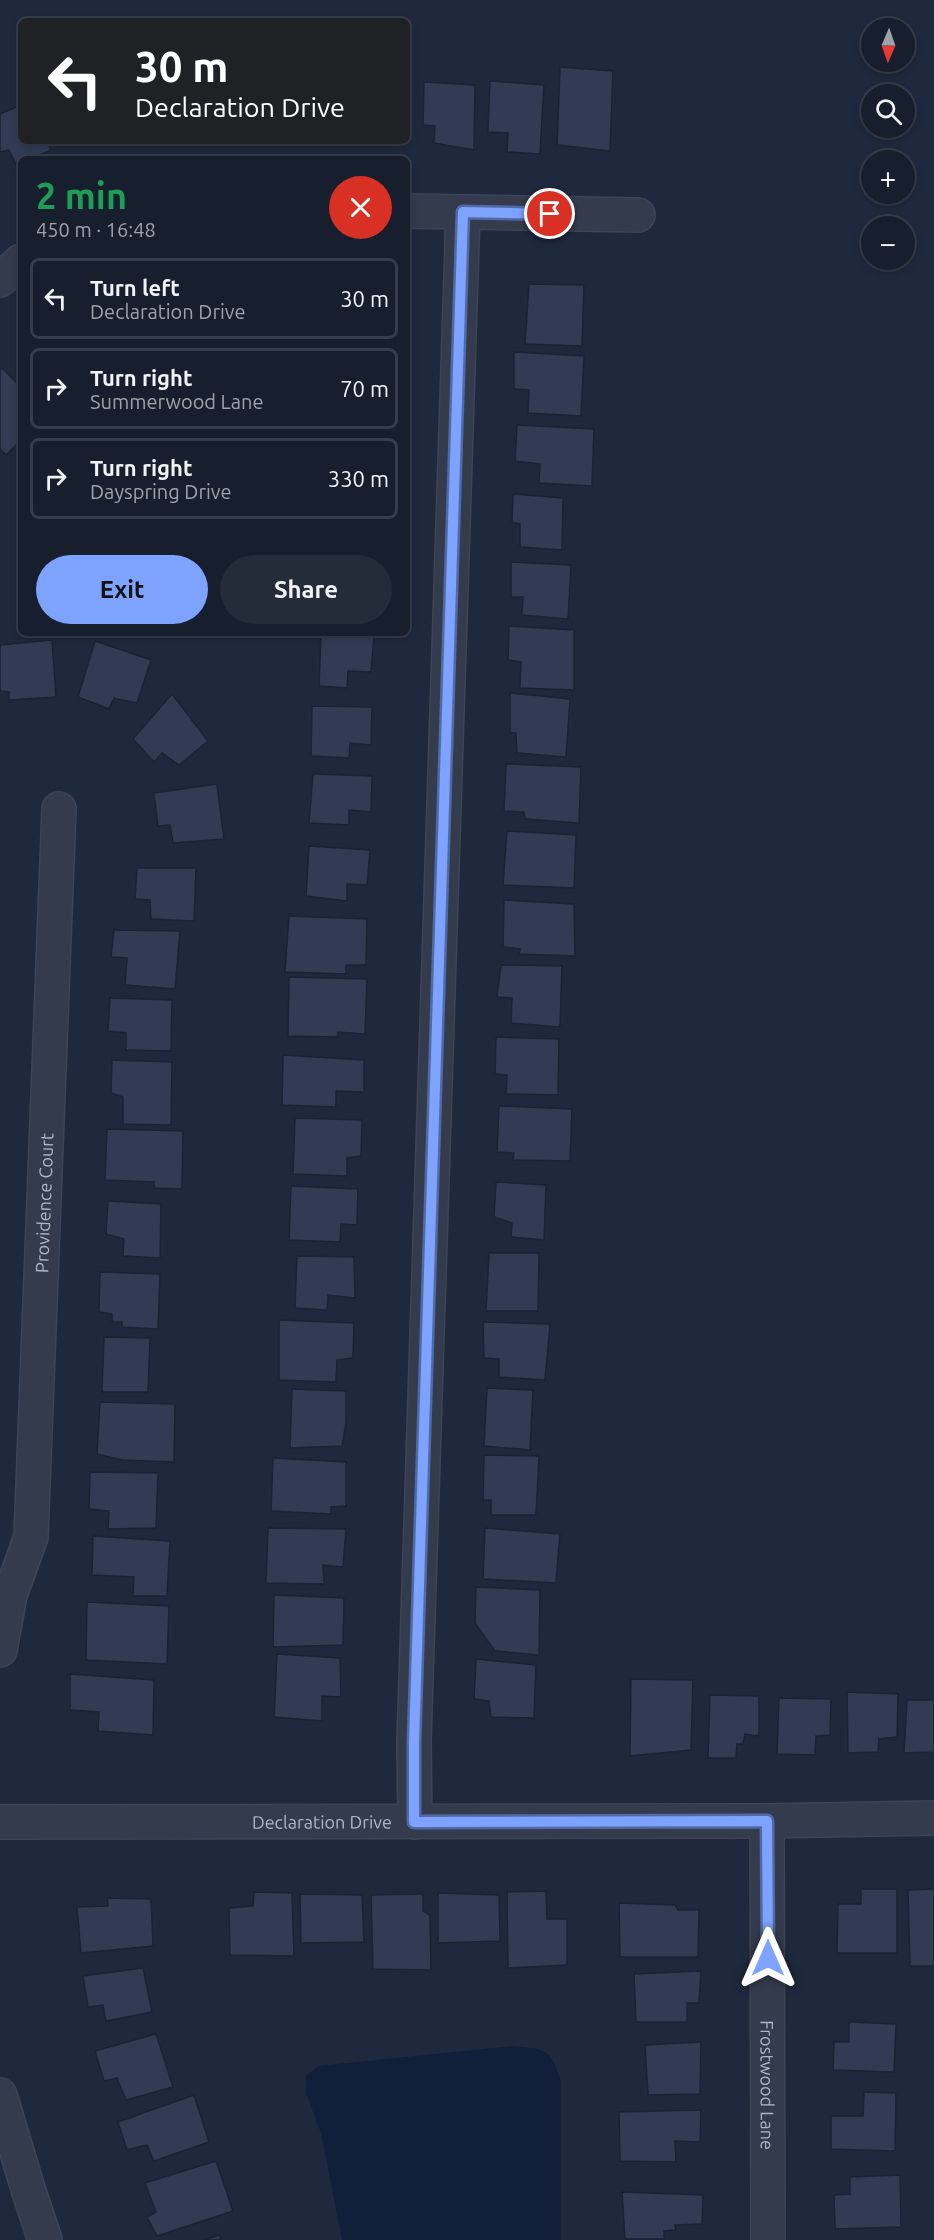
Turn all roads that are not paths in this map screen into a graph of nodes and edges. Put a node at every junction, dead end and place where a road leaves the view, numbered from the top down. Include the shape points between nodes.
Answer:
1 (410, 211) edge
2 (463, 212) junction
3 (638, 215) dead end
4 (18, 264) edge
5 (0, 280) edge
6 (60, 808) dead end
7 (5, 1594) edge
8 (0, 1650) edge
9 (934, 1818) edge
10 (767, 1821) junction
11 (0, 1822) edge
12 (414, 1822) junction
13 (0, 2094) edge
14 (45, 2240) edge
15 (768, 2240) edge

1 - 2 street
2 - 3 street
2 - 12 street
4 - 5 street
6 - 7 street, Providence Court via 31,1537
7 - 8 street, Providence Court
9 - 10 street, Declaration Drive
10 - 12 street, Declaration Drive
10 - 15 street, Frostwood Lane
11 - 12 street, Declaration Drive
13 - 14 street

